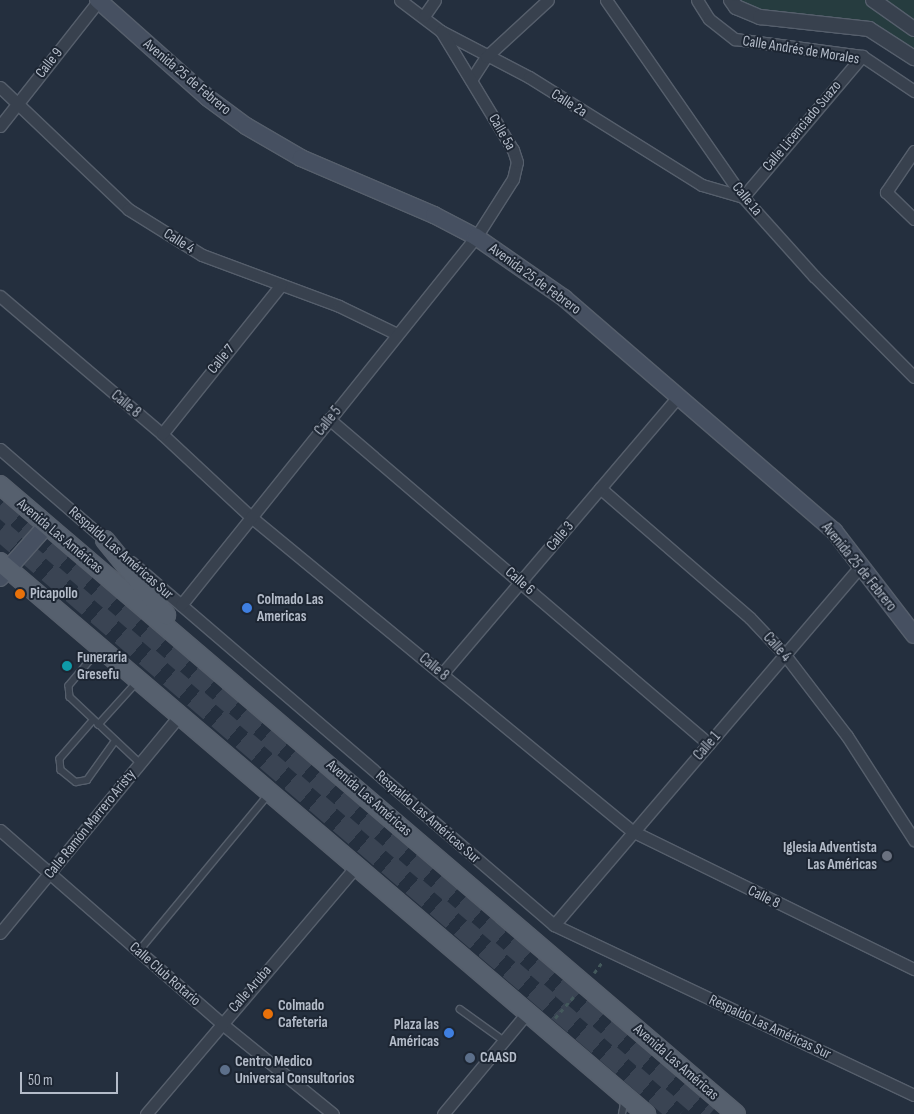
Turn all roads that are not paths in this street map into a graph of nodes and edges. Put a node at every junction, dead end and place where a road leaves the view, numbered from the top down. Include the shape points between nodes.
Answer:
1 (98, 0) edge
2 (400, 0) edge
3 (435, 0) edge
4 (548, 0) edge
5 (606, 0) edge
6 (697, 0) edge
7 (731, 0) edge
8 (873, 0) edge
9 (424, 16) junction
10 (914, 29) edge
11 (441, 31) junction
12 (862, 56) junction
13 (486, 57) junction
14 (914, 58) edge
15 (471, 80) junction
16 (0, 86) edge
17 (914, 91) edge
18 (19, 102) junction
19 (0, 126) edge
20 (914, 151) edge
21 (743, 196) junction
22 (914, 219) edge
23 (476, 238) junction
24 (281, 285) junction
25 (0, 296) edge
26 (397, 334) junction
27 (914, 377) edge
28 (678, 398) junction
29 (330, 419) junction
30 (162, 434) junction
31 (0, 449) edge
32 (0, 485) edge
33 (600, 488) junction
34 (251, 517) junction
35 (47, 525) junction
36 (105, 540) junction
37 (860, 567) junction
38 (3, 570) edge
39 (520, 582) junction
40 (181, 605) junction
41 (914, 635) edge
42 (100, 649) junction
43 (785, 655) junction
44 (442, 674) junction
45 (138, 681) junction
46 (257, 702) junction
47 (179, 716) junction
48 (96, 723) junction
49 (115, 741) junction
50 (709, 744) junction
51 (140, 764) junction
52 (269, 794) junction
53 (0, 830) edge
54 (632, 832) junction
55 (914, 840) edge
56 (356, 866) junction
57 (50, 873) junction
58 (554, 925) junction
59 (0, 933) edge
60 (139, 951) junction
61 (914, 969) edge
62 (460, 1009) dead end
63 (527, 1013) junction
64 (221, 1023) junction
65 (503, 1040) junction
66 (914, 1095) edge
67 (625, 1096) junction
68 (146, 1114) edge
69 (333, 1114) edge
70 (443, 1114) edge
71 (622, 1114) edge
72 (646, 1114) edge
73 (736, 1114) edge

1 - 18 street, Calle 9
1 - 23 main road, Avenida 25 de Febrero via 208,98 246,126 301,158 434,214
2 - 9 street, Calle 2a
3 - 9 street
4 - 13 street
5 - 21 street, Calle 1a
6 - 12 street, Calle Andrés de Morales via 709,19 735,39
7 - 14 street via 736,7 760,17 869,29
8 - 10 street
9 - 11 street, Calle 2a
11 - 13 street, Calle 2a
11 - 15 street, Calle 5a
12 - 17 street, Calle Andrés de Morales
12 - 21 street, Calle Licenciado Suazo
13 - 15 street
13 - 21 street, Calle 2a via 529,77 702,185
15 - 23 street, Calle 5a via 514,150 517,162 513,179
16 - 18 street, Calle 4
18 - 19 street, Calle 9
18 - 24 street, Calle 4 via 128,209 202,255
20 - 22 street via 886,192
21 - 27 street, Calle 1a via 814,276
23 - 26 street, Calle 5
23 - 28 main road, Avenida 25 de Febrero via 564,298
24 - 26 street, Calle 4 via 339,306
24 - 30 street, Calle 7
25 - 30 street, Calle 8
26 - 29 street, Calle 5
28 - 33 street, Calle 3
28 - 37 main road, Avenida 25 de Febrero via 834,531
29 - 34 street, Calle 5
29 - 39 street, Calle 6
30 - 34 street, Calle 8
31 - 36 street, Respaldo Las Américas Sur
32 - 35 main road, Avenida Las Américas
33 - 39 street, Calle 3
33 - 43 street, Calle 4 via 750,618
34 - 40 street, Calle 5
34 - 44 street, Calle 8
35 - 38 main road
35 - 46 main road, Avenida Las Américas
36 - 40 street, Respaldo Las Américas Sur
36 - 46 main road via 166,616
37 - 41 main road, Avenida 25 de Febrero
37 - 43 street, Calle 1
38 - 42 main road
39 - 44 street, Calle 3
39 - 50 street, Calle 6
40 - 58 street, Respaldo Las Américas Sur
42 - 45 main road
42 - 48 lane via 69,686 70,697
43 - 50 street, Calle 1
43 - 55 street, Calle 4 via 847,736
44 - 54 street, Calle 8
45 - 47 main road
45 - 48 lane
46 - 73 main road, Avenida Las Américas
47 - 51 street, Calle Ramón Marrero Aristy
47 - 52 main road
48 - 49 lane
48 - 49 lane via 60,760 60,770 76,782 87,780
49 - 51 lane
50 - 54 street, Calle 1
51 - 57 street, Calle Ramón Marrero Aristy
52 - 56 main road
52 - 60 lane
53 - 57 street, Calle Club Rotario
54 - 58 street, Calle 1
54 - 61 street, Calle 8
56 - 63 main road
56 - 64 street, Calle Aruba
57 - 59 street, Calle Ramón Marrero Aristy
57 - 60 street, Calle Club Rotario
58 - 66 street, Respaldo Las Américas Sur
60 - 64 street, Calle Club Rotario
62 - 65 lane
63 - 65 street
63 - 67 main road
64 - 68 street, Calle Aruba
64 - 69 street, Calle Club Rotario
65 - 70 street
67 - 71 lane
67 - 72 main road

